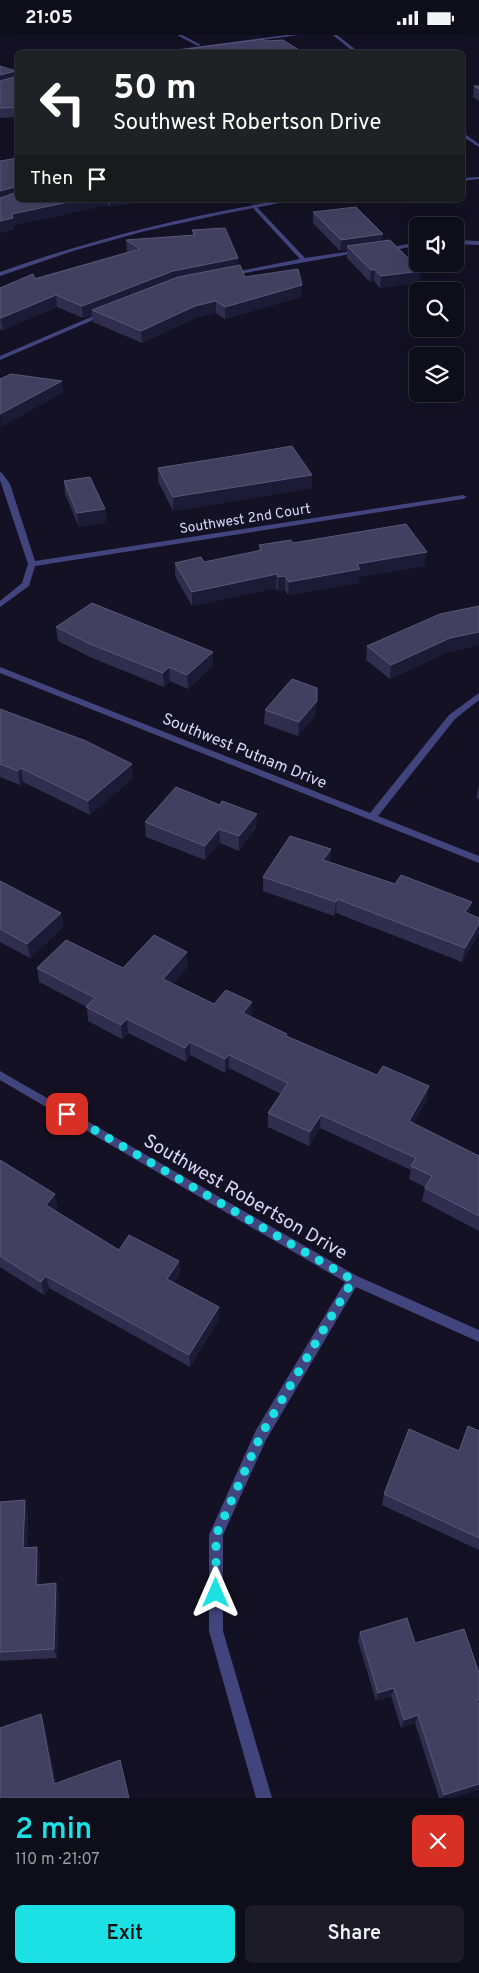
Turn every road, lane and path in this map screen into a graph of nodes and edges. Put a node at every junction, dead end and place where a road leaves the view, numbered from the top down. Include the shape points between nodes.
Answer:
1 (179, 35) edge
2 (297, 35) edge
3 (335, 35) edge
4 (199, 45) junction
5 (169, 50) edge
6 (206, 50) edge
7 (354, 50) edge
8 (465, 135) edge
9 (479, 146) edge
10 (479, 178) edge
11 (465, 179) edge
12 (279, 202) edge
13 (254, 206) junction
14 (464, 242) edge
15 (479, 243) edge
16 (409, 246) edge
17 (380, 250) edge
18 (370, 251) edge
19 (304, 260) junction
20 (0, 274) edge
21 (221, 276) edge
22 (113, 310) edge
23 (0, 358) edge
24 (0, 473) edge
25 (462, 497) dead end
26 (32, 564) junction
27 (0, 605) edge
28 (0, 670) edge
29 (479, 696) edge
30 (372, 817) junction
31 (479, 860) edge
32 (0, 1075) edge
33 (353, 1280) junction
34 (479, 1336) edge
35 (264, 1798) edge

1 - 4 street
2 - 4 street
3 - 7 street
4 - 5 street
4 - 6 street
8 - 9 street
10 - 11 street
12 - 13 street
13 - 19 street
13 - 20 street via 119,236
14 - 15 street
16 - 17 street
18 - 19 street
19 - 21 street
22 - 23 street
24 - 26 street
25 - 26 street, Southwest 2nd Court
26 - 27 street via 26,584
28 - 30 street, Southwest Putnam Drive
29 - 30 street via 452,717
30 - 31 street, Southwest Putnam Drive
32 - 33 street, Southwest Robertson Drive
33 - 34 street, Southwest Robertson Drive
33 - 35 street via 261,1435 216,1535 216,1631

